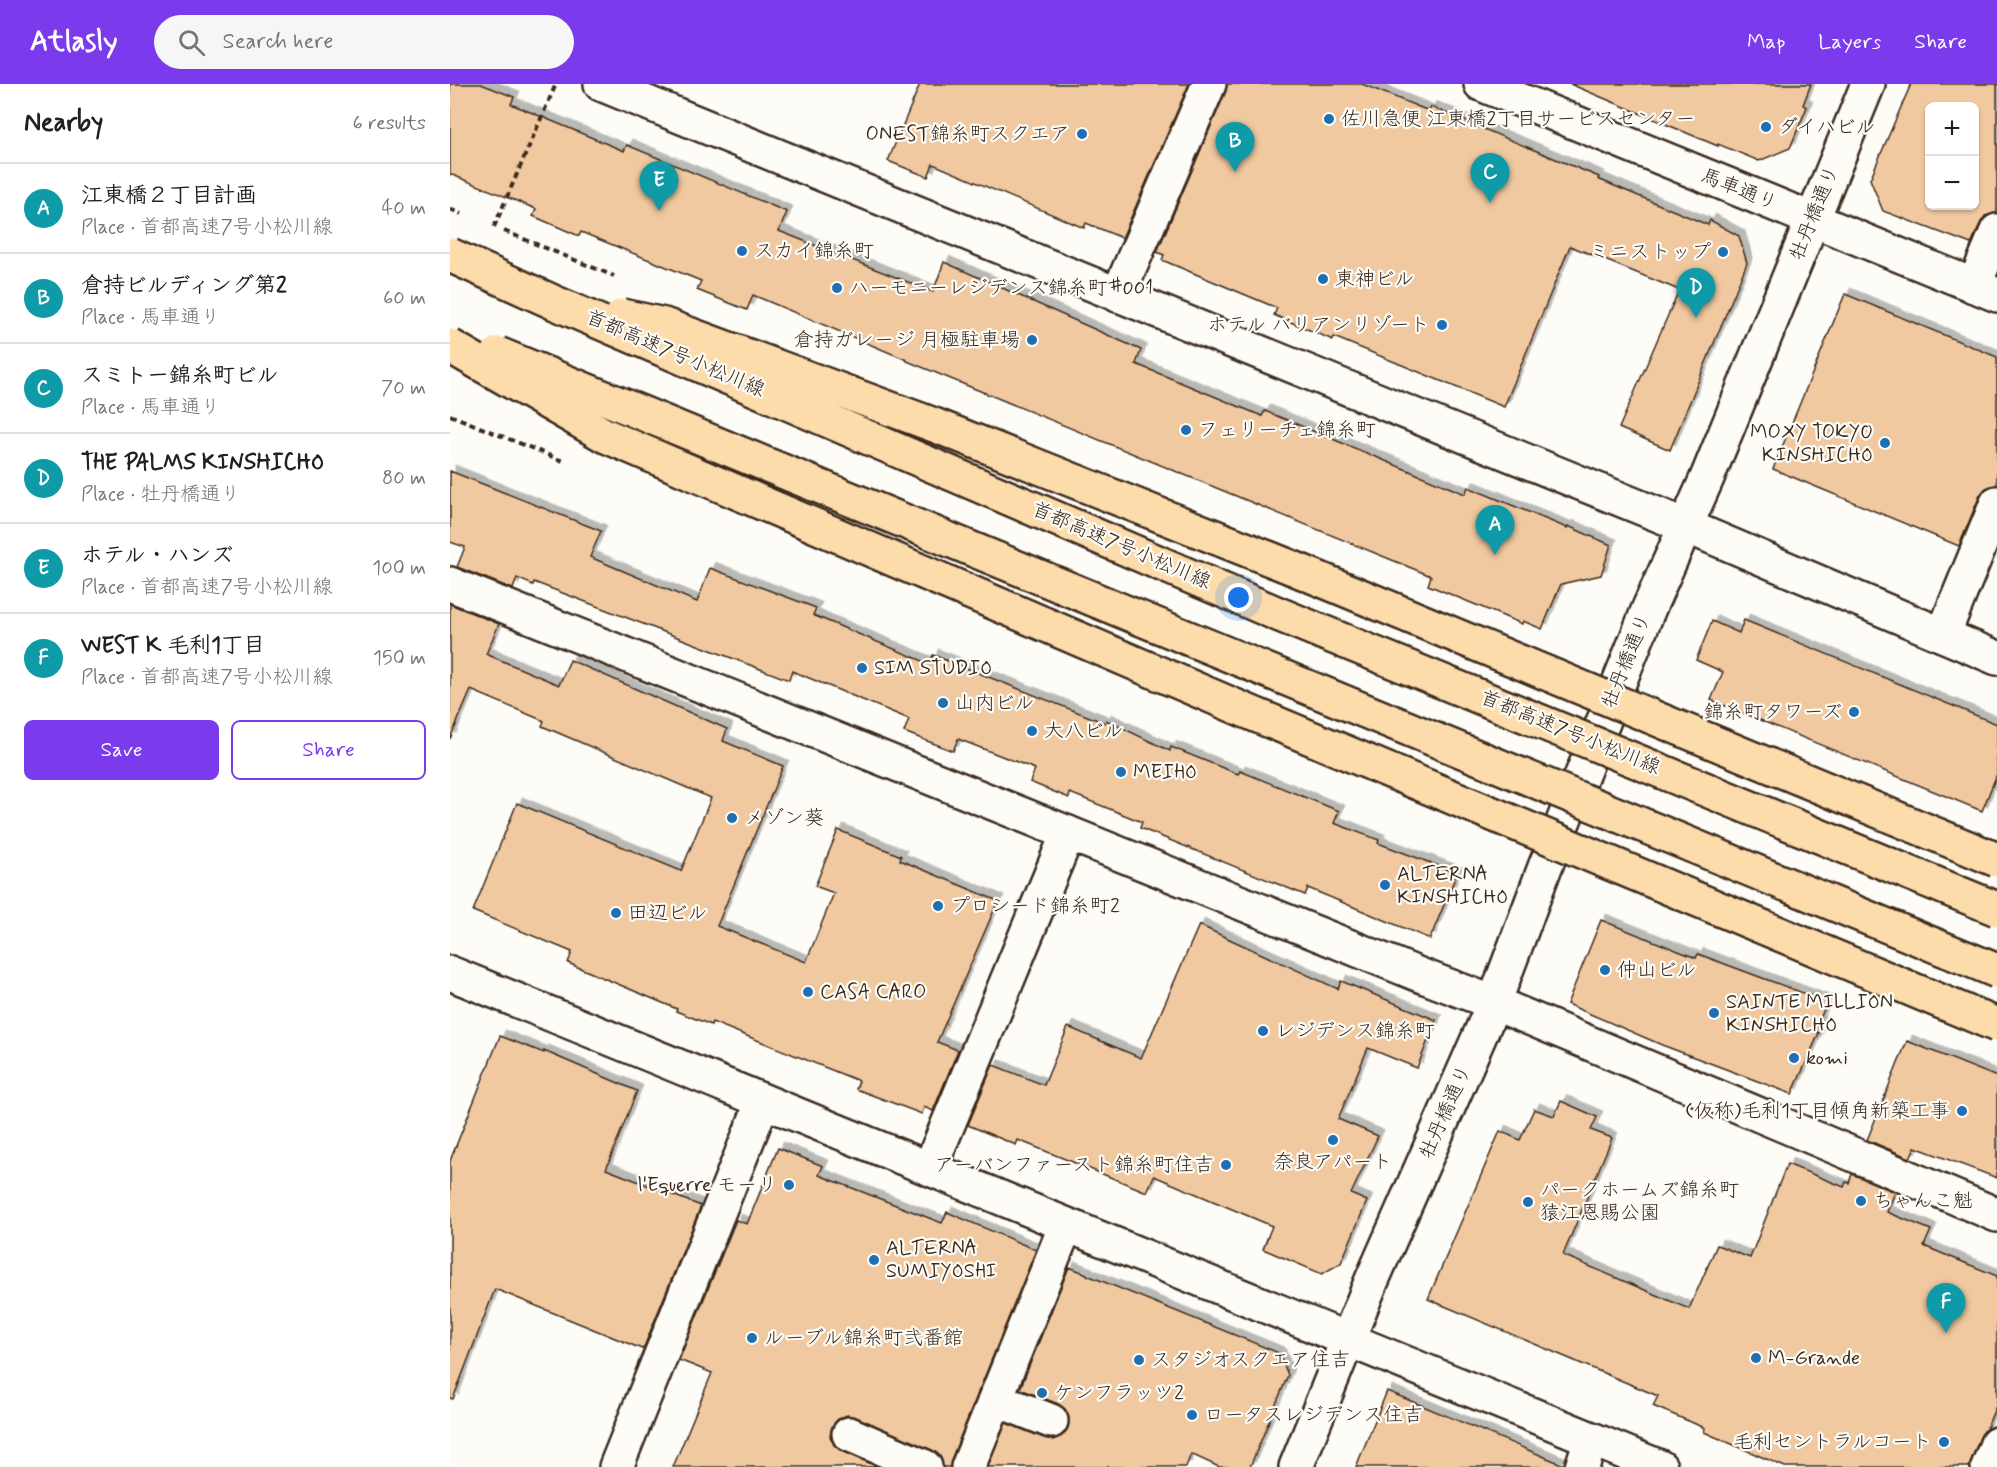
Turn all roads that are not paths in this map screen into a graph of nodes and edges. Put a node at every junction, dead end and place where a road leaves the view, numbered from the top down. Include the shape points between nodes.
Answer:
1 (601, 84) edge
2 (1209, 84) edge
3 (1481, 84) edge
4 (1868, 84) edge
5 (1516, 91) edge
6 (1812, 219) junction
7 (1997, 231) edge
8 (450, 255) edge
9 (1985, 291) edge
10 (1118, 295) junction
11 (553, 302) junction
12 (450, 334) edge
13 (450, 346) edge
14 (1997, 503) edge
15 (1686, 526) junction
16 (450, 584) edge
17 (1943, 635) junction
18 (1997, 658) edge
19 (1068, 833) junction
20 (1997, 860) edge
21 (1997, 909) edge
22 (1997, 971) edge
23 (450, 974) edge
24 (1494, 1003) junction
25 (1997, 1025) edge
26 (763, 1101) junction
27 (930, 1168) junction
28 (1997, 1215) edge
29 (1066, 1225) junction
30 (1348, 1340) junction
31 (995, 1399) junction
32 (1051, 1421) dead end
33 (849, 1434) dead end
34 (1997, 1444) edge
35 (1587, 1453) edge
36 (616, 1467) edge
37 (925, 1467) edge
38 (968, 1467) edge
39 (1296, 1467) edge
40 (1660, 1467) edge
41 (1988, 1467) edge

1 - 10 street
2 - 10 street
3 - 5 street, 馬車通り
4 - 6 street, 牡丹橋通り
5 - 6 street, 馬車通り
6 - 9 street, 馬車通り
6 - 15 street, 牡丹橋通り
7 - 9 street
8 - 11 highway, 首都高速7号小松川線, bridge
10 - 15 street
11 - 20 highway, bridge via 664,325 934,425 1298,570
11 - 21 highway, 首都高速7号小松川線, bridge via 1267,609
12 - 22 highway, bridge
13 - 25 highway, bridge via 604,435 1254,715
14 - 17 street
15 - 17 street
15 - 24 street, 牡丹橋通り via 1648,608
16 - 19 street
17 - 18 street
19 - 24 street
19 - 27 street
23 - 26 street
24 - 28 street
24 - 30 street, 牡丹橋通り
26 - 27 street
26 - 36 street
27 - 29 street
29 - 30 street
29 - 31 street
30 - 35 street
30 - 39 street, 牡丹橋通り
31 - 32 street
31 - 38 street
33 - 37 street
34 - 41 street
35 - 40 street

